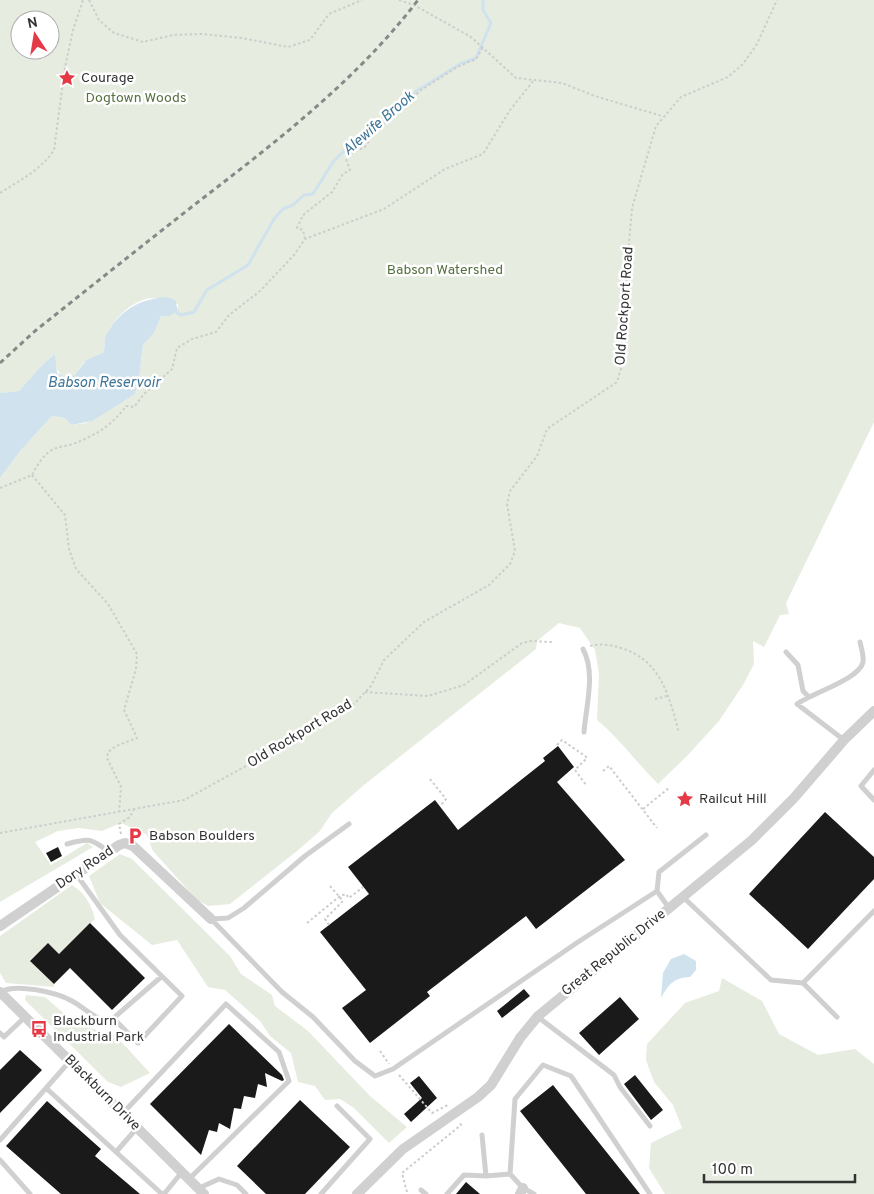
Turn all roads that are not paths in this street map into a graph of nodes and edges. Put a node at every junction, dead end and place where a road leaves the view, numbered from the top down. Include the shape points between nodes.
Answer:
1 (860, 642) dead end
2 (583, 649) road end
3 (786, 652) dead end
4 (808, 696) junction
5 (874, 711) edge
6 (584, 732) dead end
7 (844, 740) junction
8 (874, 770) edge
9 (874, 800) edge
10 (349, 824) dead end
11 (706, 835) dead end
12 (67, 844) dead end
13 (109, 852) junction
14 (76, 874) junction
15 (657, 891) junction
16 (683, 897) junction
17 (669, 908) junction
18 (874, 911) edge
19 (211, 920) junction
20 (0, 926) edge
21 (161, 977) junction
22 (803, 983) junction
23 (0, 992) edge
24 (538, 1016) junction
25 (25, 1017) junction
26 (837, 1017) dead end
27 (114, 1019) junction
28 (1, 1037) edge
29 (70, 1061) junction
30 (46, 1088) junction
31 (337, 1106) dead end
32 (122, 1113) junction
33 (650, 1126) dead end
34 (138, 1128) junction
35 (482, 1135) dead end
36 (0, 1140) edge
37 (116, 1152) junction
38 (0, 1160) edge
39 (510, 1174) junction
40 (185, 1175) junction
41 (486, 1176) junction
42 (421, 1190) dead end
43 (202, 1191) edge
44 (521, 1191) edge
45 (30, 1194) edge
46 (163, 1194) edge
47 (246, 1194) edge
48 (322, 1194) edge
49 (357, 1194) edge
50 (426, 1194) edge
51 (447, 1194) edge
52 (534, 1194) edge
53 (650, 1194) edge

1 - 4 lane via 863,662 854,675
2 - 6 lane via 590,674
3 - 4 lane via 798,665 803,691
4 - 7 lane via 797,704
5 - 7 street, Great Republic Drive
7 - 16 street, Great Republic Drive via 752,840
8 - 9 lane via 860,786
10 - 19 lane via 244,908 228,918
11 - 15 lane via 660,872
12 - 13 lane via 93,840
13 - 14 street, Dory Road
13 - 19 street, Dory Road via 125,843 133,846
14 - 20 street, Dory Road
14 - 21 lane via 120,935
15 - 17 lane
15 - 19 lane via 393,1069 375,1076 282,992
16 - 17 street, Great Republic Drive
16 - 22 lane via 771,980
17 - 24 street, Great Republic Drive
18 - 22 lane
21 - 27 lane
21 - 27 lane via 182,996 138,1043
22 - 26 lane
23 - 25 street, Blackburn Drive
23 - 27 lane via 8,988 54,993 80,1005 100,1020 109,1022
24 - 33 lane via 614,1075
24 - 49 street, Great Republic Drive via 491,1085 403,1149
25 - 28 lane
25 - 29 street, Blackburn Drive
29 - 30 lane
29 - 32 street, Blackburn Drive
30 - 36 lane
30 - 37 lane
31 - 48 lane via 370,1138
32 - 34 street, Blackburn Drive
32 - 40 lane via 226,1004 279,1052 289,1081
34 - 37 lane
34 - 40 street, Blackburn Drive
35 - 41 lane
37 - 46 lane
38 - 45 lane
39 - 41 lane
39 - 44 lane
39 - 53 lane via 515,1099 543,1065 571,1076
40 - 43 street, Blackburn Drive
40 - 46 lane
41 - 51 lane via 464,1175
42 - 50 lane
43 - 47 lane via 219,1179 237,1185
44 - 52 lane

